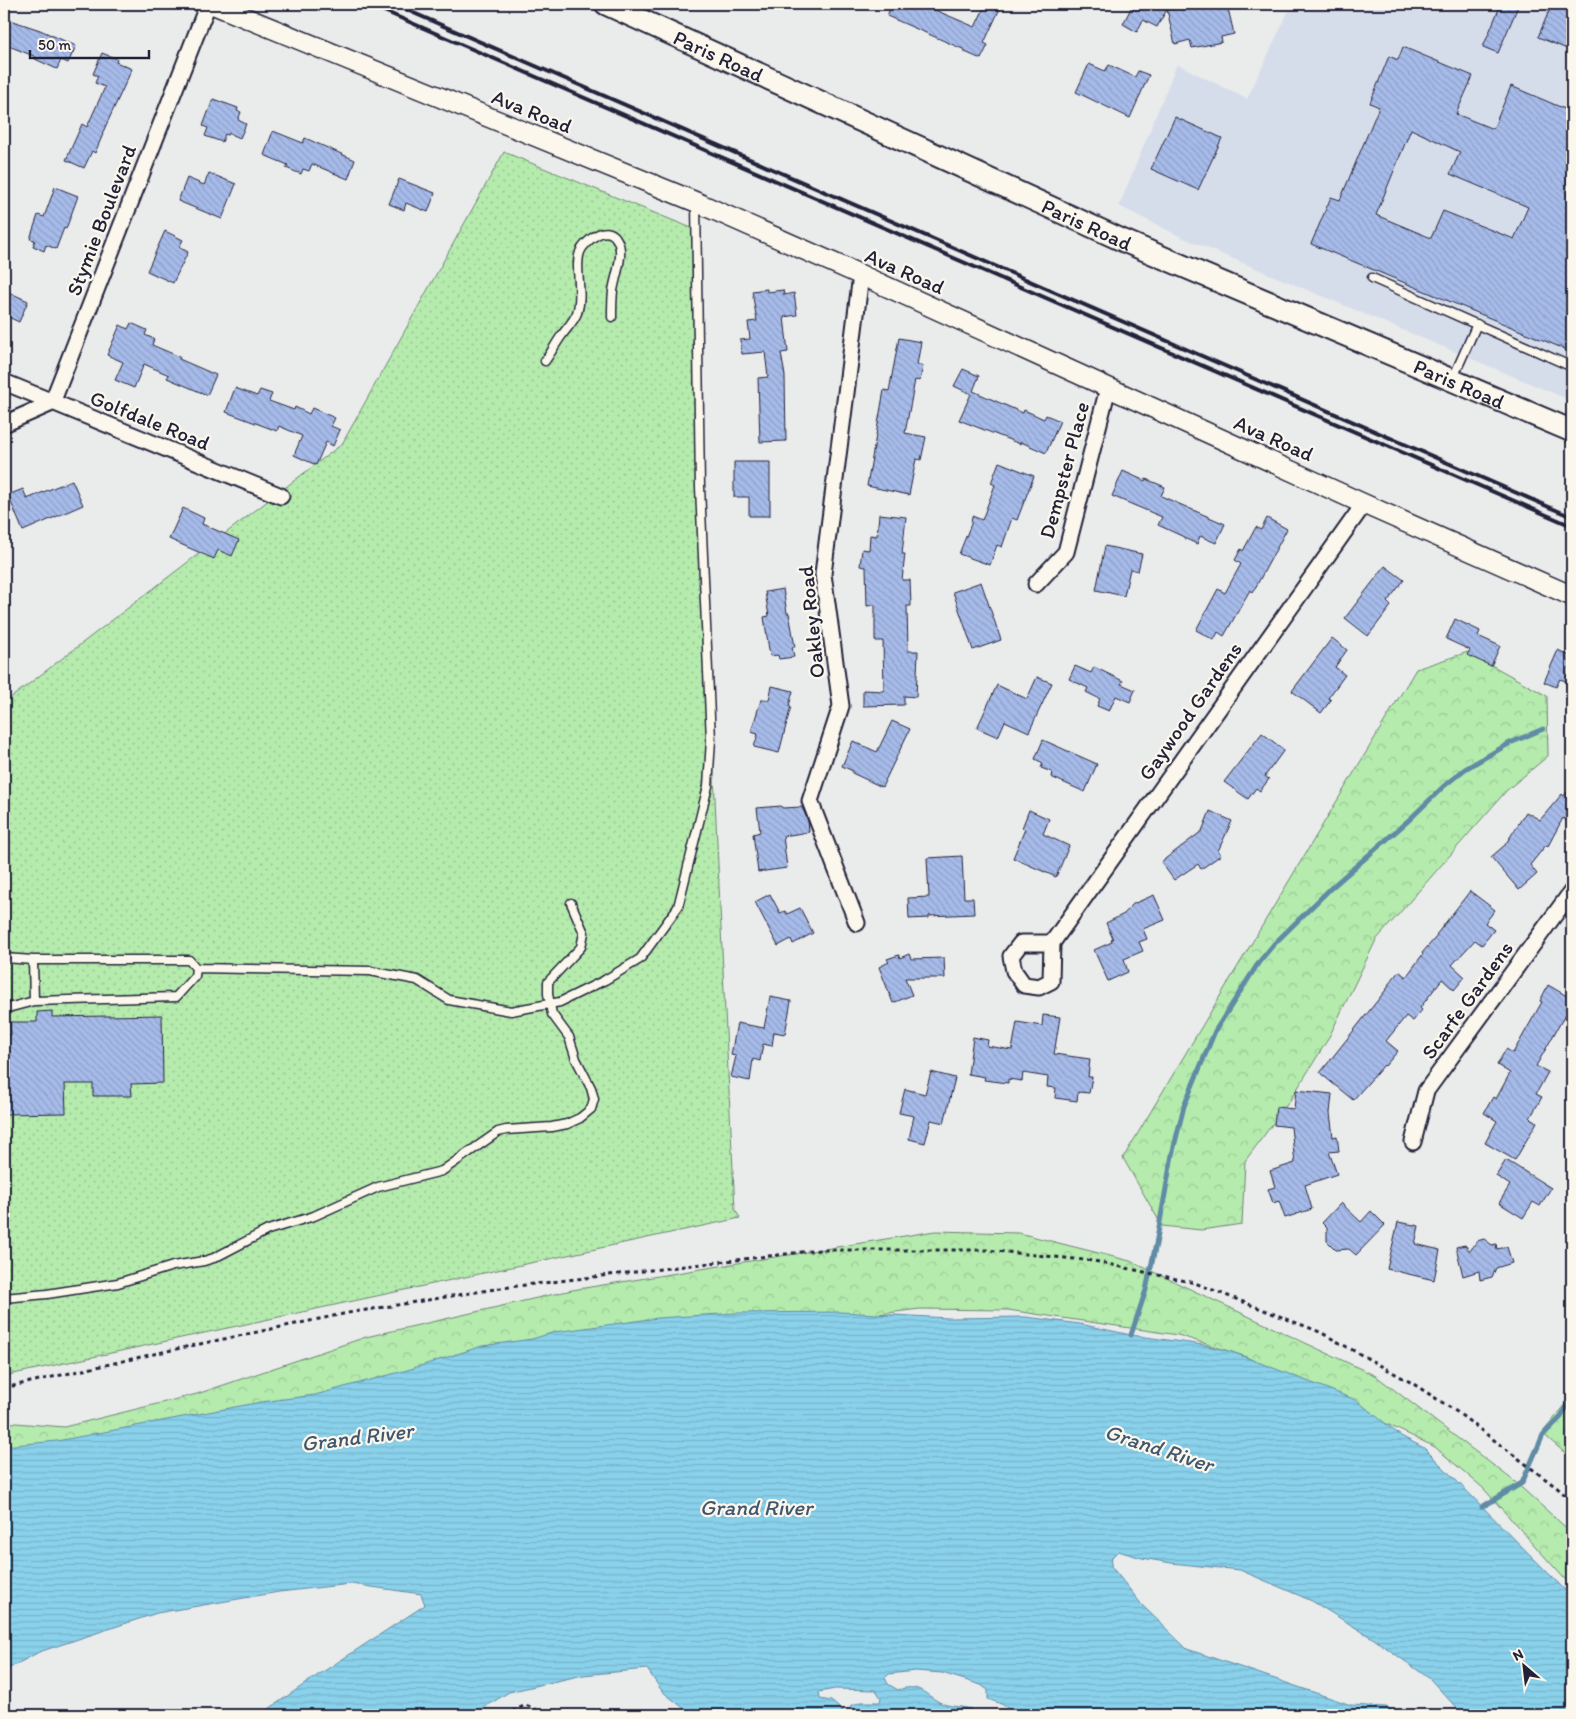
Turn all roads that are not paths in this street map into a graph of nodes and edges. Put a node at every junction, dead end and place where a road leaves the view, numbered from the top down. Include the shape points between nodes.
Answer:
1 (210, 4) edge
2 (606, 4) edge
3 (696, 202) junction
4 (860, 275) junction
5 (1372, 278) dead end
6 (612, 318) dead end
7 (1477, 324) junction
8 (545, 361) dead end
9 (1570, 366) dead end
10 (1452, 380) junction
11 (4, 382) edge
12 (1108, 388) junction
13 (52, 403) junction
14 (4, 424) edge
15 (1572, 430) edge
16 (281, 496) dead end
17 (1364, 504) junction
18 (1036, 584) dead end
19 (1572, 596) edge
20 (1572, 891) edge
21 (571, 903) dead end
22 (858, 923) dead end
23 (1052, 943) dead end
24 (4, 958) edge
25 (33, 960) junction
26 (196, 968) junction
27 (34, 1001) junction
28 (550, 1004) junction
29 (4, 1009) edge
30 (1414, 1142) dead end
31 (4, 1298) edge

1 - 3 street, Ava Road
1 - 13 street, Stymie Boulevard
2 - 10 main road, Paris Road via 1124,241
3 - 4 street, Ava Road
3 - 28 lane via 700,487 711,740 708,786 678,906 664,928 640,959 575,995
4 - 12 street, Ava Road
4 - 22 street, Oakley Road via 823,574 841,706 810,801
5 - 7 lane
6 - 8 lane via 612,293 620,247 613,235 600,233 588,240 580,252 577,314
7 - 9 lane
7 - 10 lane
10 - 15 main road, Paris Road
11 - 13 street, Golfdale Road
12 - 17 street, Ava Road
12 - 18 street, Dempster Place via 1066,552
13 - 14 street
13 - 16 street, Golfdale Road
17 - 19 street, Ava Road
17 - 23 street, Gaywood Gardens
20 - 30 street, Scarfe Gardens via 1426,1091
21 - 28 lane via 584,933 581,947 548,982
24 - 25 lane
25 - 26 lane via 190,960
25 - 27 lane
26 - 27 lane via 195,976 176,996
26 - 28 lane via 370,971 417,980 449,1000 511,1011
27 - 29 lane
28 - 31 lane via 552,1014 569,1037 591,1088 594,1100 591,1109 580,1118 552,1127 498,1132 442,1171 378,1187 314,1216 268,1230 214,1258 173,1266 118,1283

